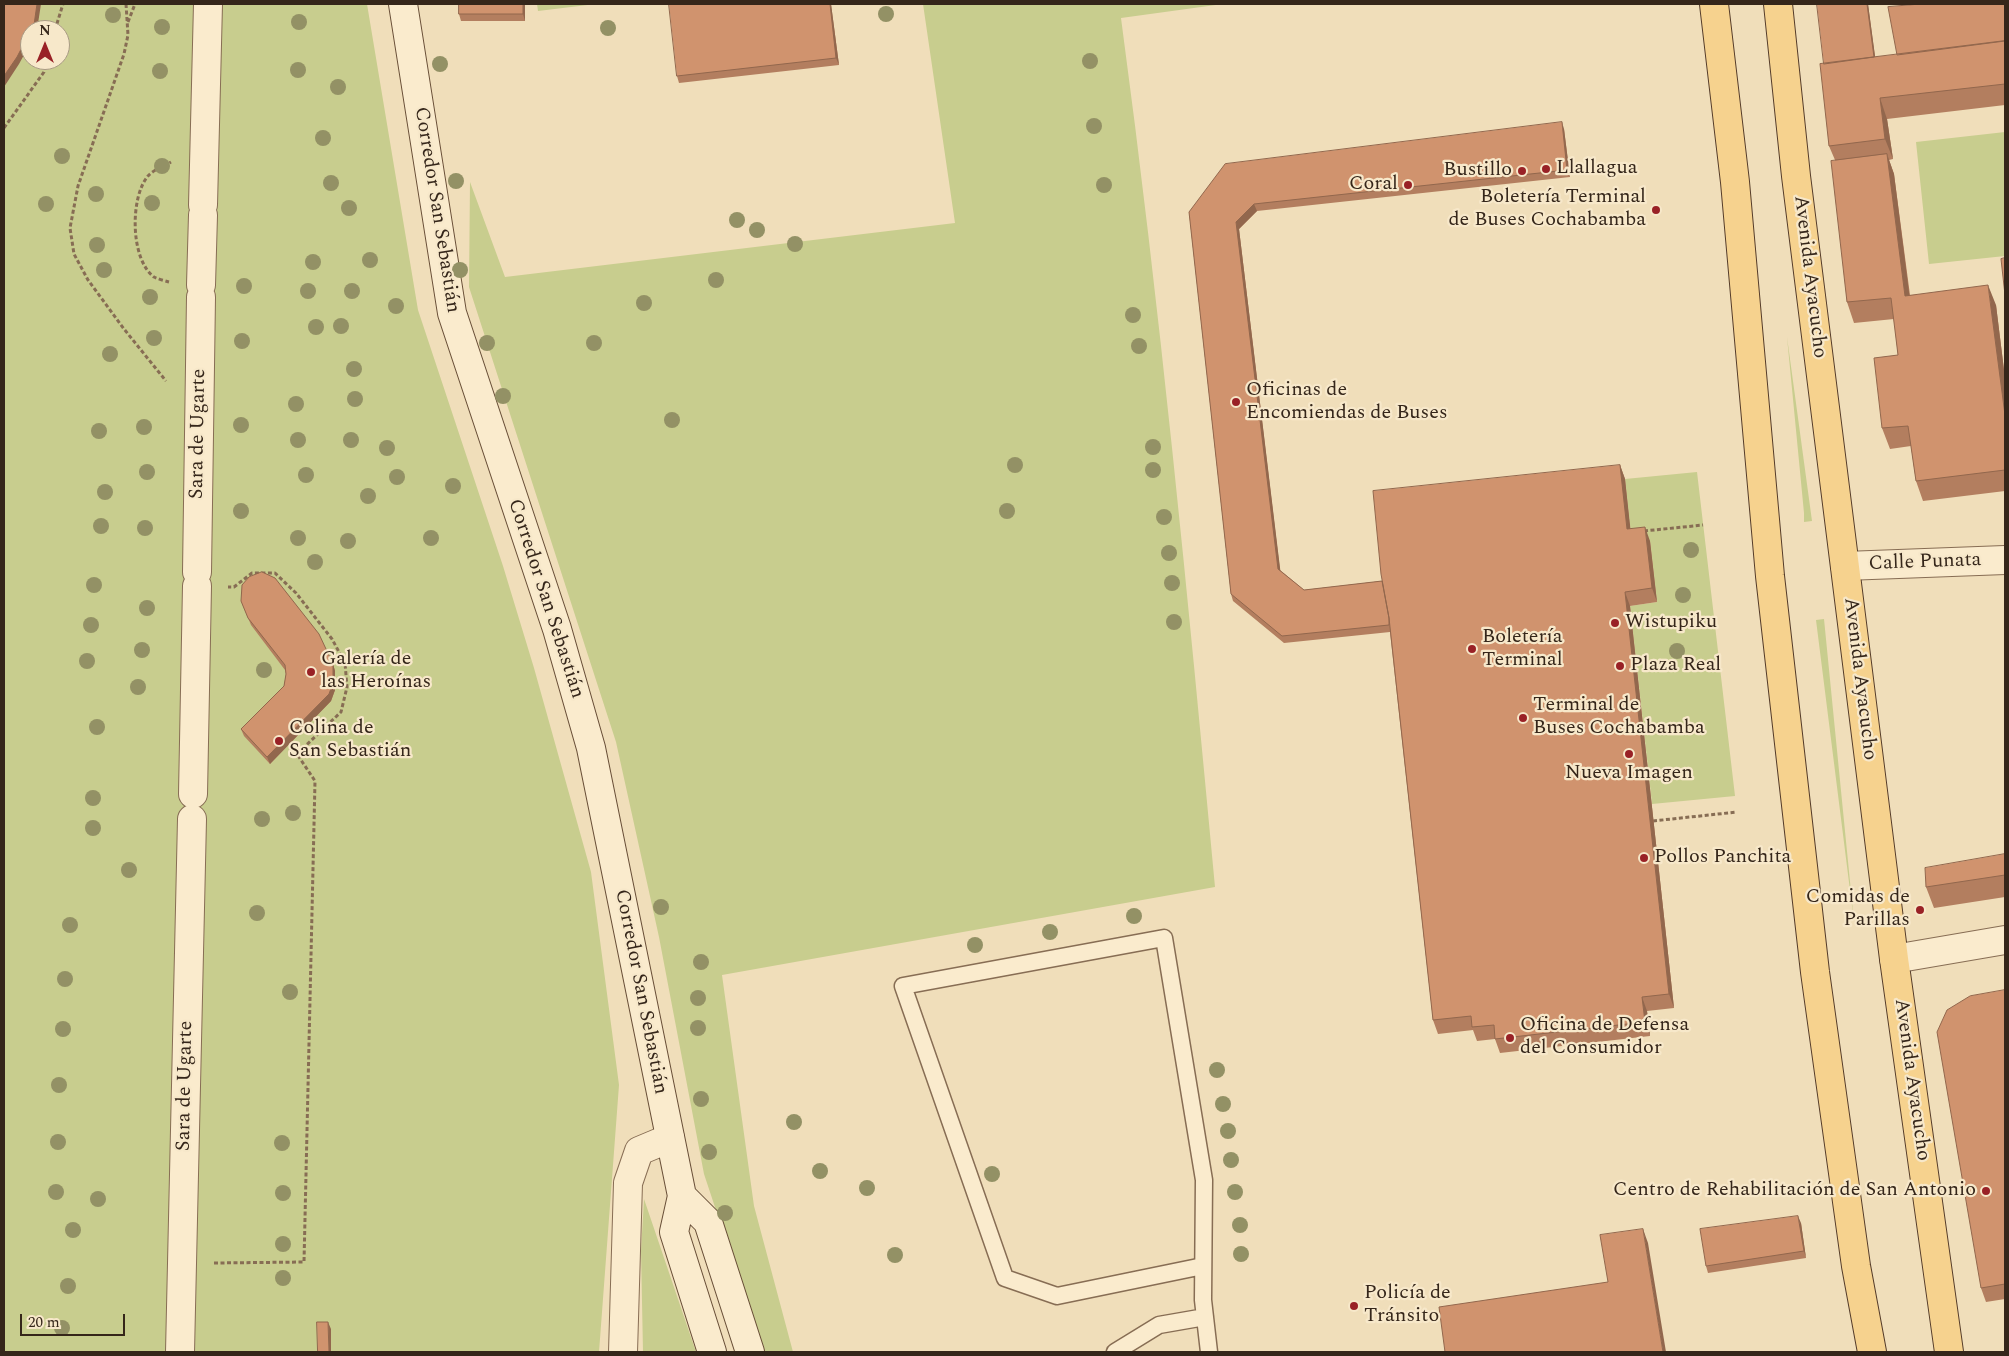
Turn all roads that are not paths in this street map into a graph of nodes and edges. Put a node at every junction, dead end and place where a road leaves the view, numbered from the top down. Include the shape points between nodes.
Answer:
1 (208, 4) edge
2 (403, 4) edge
3 (1714, 4) edge
4 (1778, 4) edge
5 (2005, 560) edge
6 (1844, 566) junction
7 (2005, 940) edge
8 (1894, 959) junction
9 (670, 1138) junction
10 (682, 1196) junction
11 (1203, 1266) junction
12 (1205, 1317) junction
13 (180, 1352) edge
14 (623, 1352) edge
15 (712, 1352) edge
16 (750, 1352) edge
17 (1115, 1352) edge
18 (1209, 1352) edge
19 (1872, 1352) edge
20 (1949, 1352) edge

1 - 13 street, Sara de Ugarte
2 - 9 street, Corredor San Sebastián via 452,313 557,629 591,748
3 - 19 main road via 1735,182 1770,576 1815,972 1856,1266
4 - 6 main road, Avenida Ayacucho
5 - 6 street, Calle Punata
6 - 8 main road, Avenida Ayacucho
7 - 8 street
8 - 20 main road, Avenida Ayacucho
9 - 10 street, Corredor San Sebastián
9 - 14 street via 639,1151 628,1183
10 - 15 street, Corredor San Sebastián via 674,1232
10 - 16 street via 708,1222
11 - 11 lane via 1204,1180 1164,938 903,986 1005,1278 1057,1296
11 - 12 lane
12 - 17 lane via 1159,1326
12 - 18 lane

